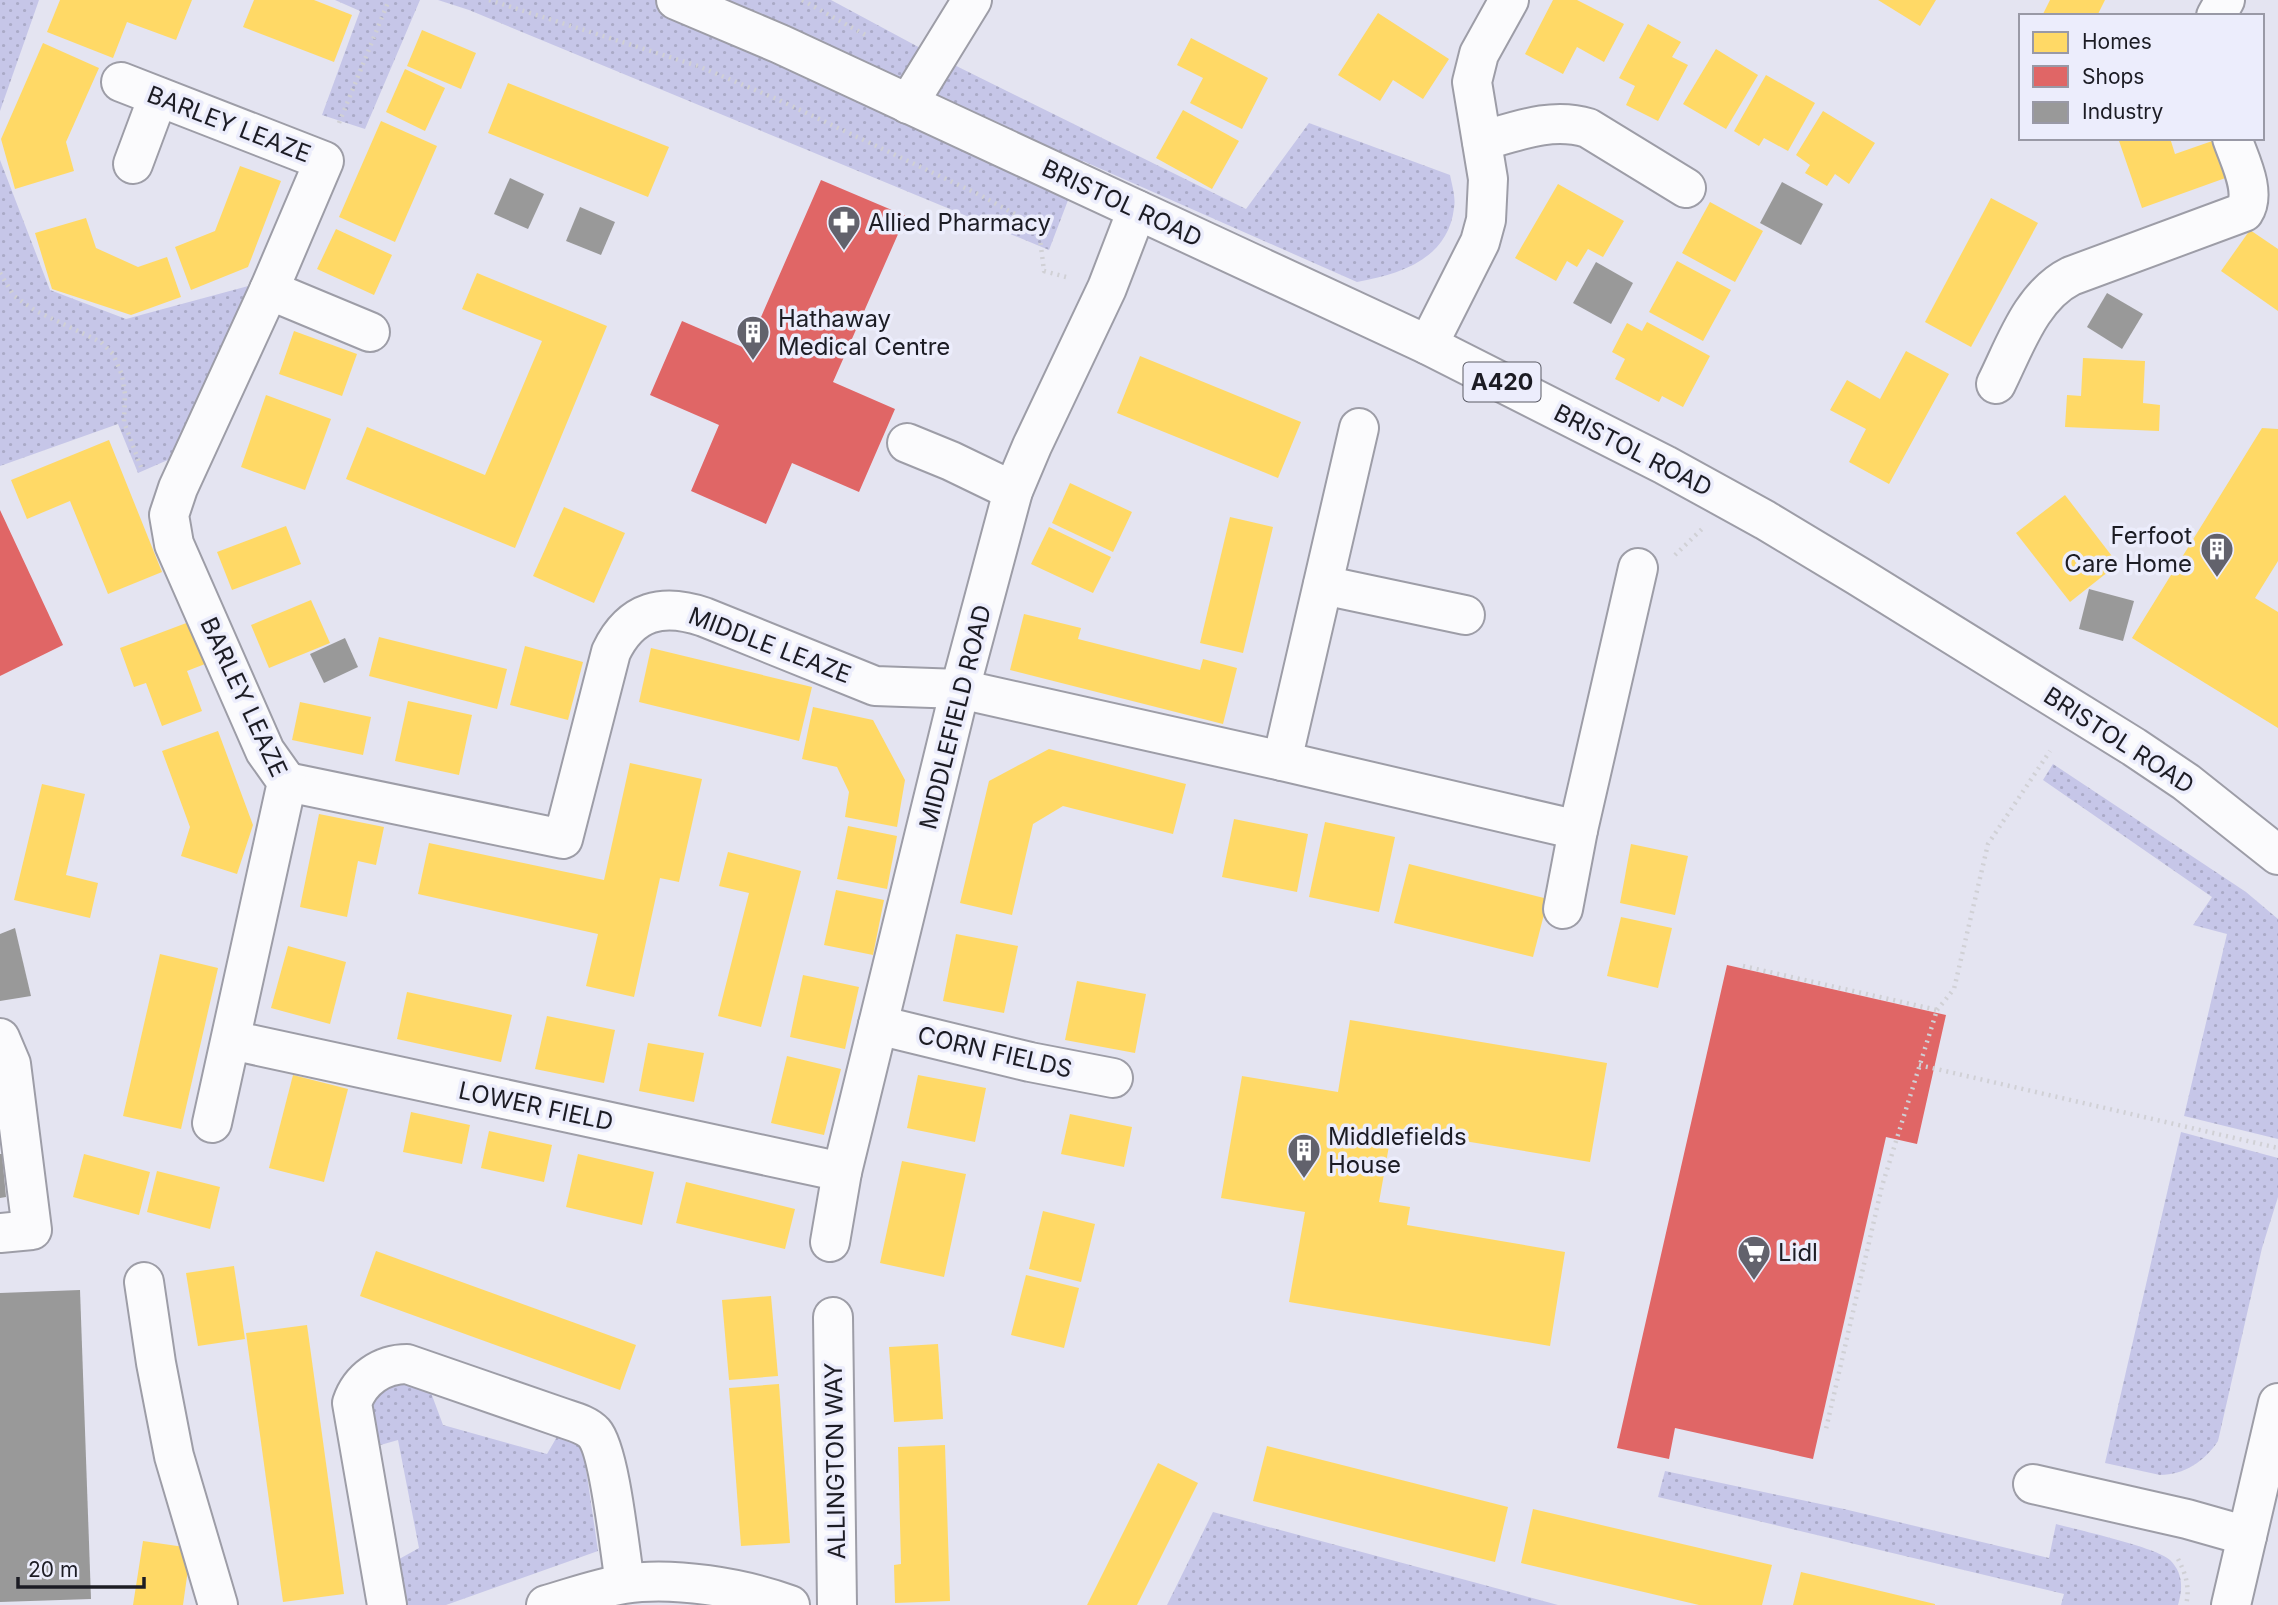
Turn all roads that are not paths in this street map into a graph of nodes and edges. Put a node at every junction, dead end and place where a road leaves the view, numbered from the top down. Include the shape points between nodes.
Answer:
1 (676, 0) edge
2 (972, 0) edge
3 (1509, 0) edge
4 (121, 82) dead end
5 (158, 97) junction
6 (908, 104) junction
7 (2233, 140) edge
8 (1482, 141) junction
9 (133, 164) dead end
10 (1686, 188) dead end
11 (1136, 210) junction
12 (269, 290) junction
13 (370, 332) dead end
14 (1428, 345) junction
15 (1996, 384) dead end
16 (1359, 428) dead end
17 (907, 443) dead end
18 (1013, 491) junction
19 (1639, 568) dead end
20 (1323, 585) junction
21 (1465, 615) dead end
22 (960, 688) junction
23 (1282, 761) junction
24 (287, 782) junction
25 (1578, 830) junction
26 (2278, 855) edge
27 (1563, 909) dead end
28 (878, 1025) junction
29 (0, 1038) edge
30 (231, 1040) junction
31 (1112, 1078) dead end
32 (212, 1123) dead end
33 (842, 1172) junction
34 (0, 1233) edge
35 (830, 1242) dead end
36 (144, 1282) dead end
37 (833, 1317) dead end
38 (2278, 1403) edge
39 (2033, 1484) dead end
40 (2267, 1499) edge
41 (2247, 1536) junction
42 (625, 1583) junction
43 (218, 1605) edge
44 (387, 1605) edge
45 (546, 1605) edge
46 (789, 1605) edge
47 (837, 1605) edge
48 (2231, 1605) edge

1 - 6 street, BRISTOL ROAD / A420
2 - 6 street
3 - 8 street via 1486,41 1472,82
4 - 5 street, BARLEY LEAZE
5 - 9 street
5 - 12 street, BARLEY LEAZE via 324,161
6 - 11 street, BRISTOL ROAD / A420
7 - 15 street via 2249,195 2244,212 2055,284 2037,305
8 - 10 street via 1548,123 1576,124
8 - 14 street via 1488,179 1480,242
11 - 14 street, BRISTOL ROAD / A420
11 - 18 street, MIDDLEFIELD ROAD via 1107,288
12 - 13 street
12 - 24 street, BARLEY LEAZE via 169,515 174,544 265,751
14 - 26 street, BRISTOL ROAD / A420 via 1665,465 1811,548 2186,782
16 - 20 street
17 - 18 street
18 - 22 street, MIDDLEFIELD ROAD
19 - 25 street
20 - 21 street
20 - 23 street
22 - 23 street, MIDDLE LEAZE
22 - 24 street, MIDDLE LEAZE via 875,687 687,611 654,611 629,626 611,652 563,839
22 - 28 street, MIDDLEFIELD ROAD
23 - 25 street, MIDDLE LEAZE
24 - 30 street, BARLEY LEAZE
25 - 27 street
28 - 31 street, CORN FIELDS
28 - 33 street, MIDDLEFIELD ROAD
29 - 34 street via 11,1064 32,1230
30 - 32 street, BARLEY LEAZE
30 - 33 street, LOWER FIELD
33 - 35 street, MIDDLEFIELD ROAD
36 - 43 street via 174,1455
37 - 47 street, ALLINGTON WAY
38 - 40 street
39 - 41 street
40 - 41 street
41 - 48 street
42 - 44 street via 606,1460 591,1430 407,1364 395,1365 369,1377 352,1403
42 - 45 street
42 - 46 street via 685,1582

